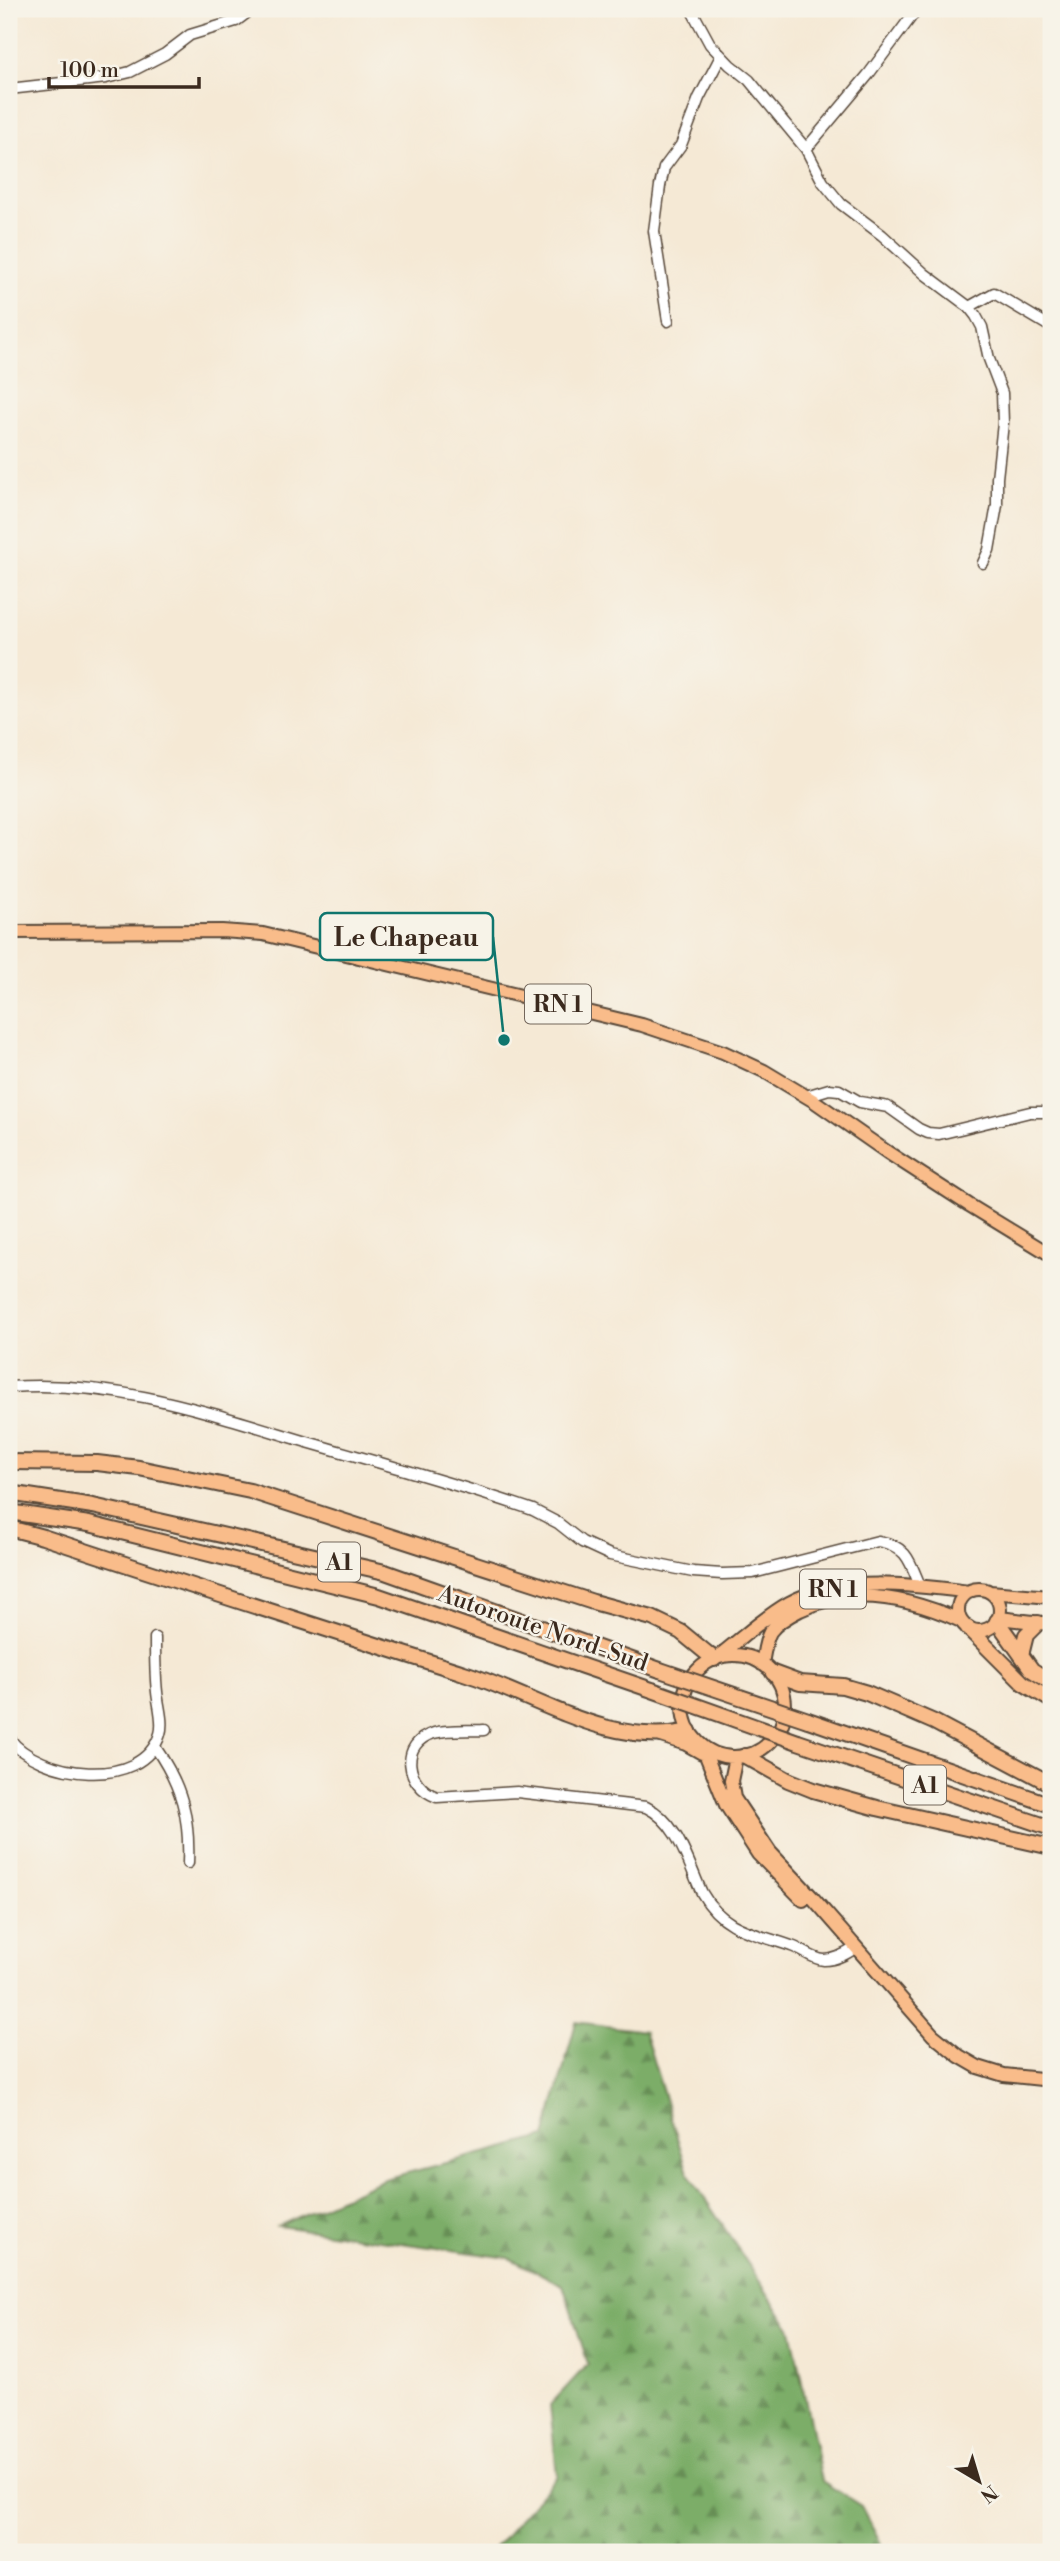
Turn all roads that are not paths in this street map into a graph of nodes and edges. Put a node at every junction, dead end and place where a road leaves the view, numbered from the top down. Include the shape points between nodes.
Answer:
1 (253, 9) edge
2 (691, 9) edge
3 (917, 9) edge
4 (721, 56) junction
5 (9, 89) edge
6 (806, 149) junction
7 (969, 307) junction
8 (668, 321) dead end
9 (1051, 327) edge
10 (983, 563) dead end
11 (9, 936) edge
12 (806, 1096) junction
13 (1051, 1112) edge
14 (1051, 1255) edge
15 (9, 1387) edge
16 (9, 1462) edge
17 (9, 1493) edge
18 (9, 1512) edge
19 (9, 1528) edge
20 (920, 1586) junction
21 (969, 1592) junction
22 (990, 1592) junction
23 (1030, 1596) junction
24 (1051, 1597) edge
25 (999, 1614) junction
26 (1045, 1623) edge
27 (965, 1625) junction
28 (155, 1638) dead end
29 (1021, 1655) junction
30 (716, 1658) junction
31 (767, 1668) junction
32 (1051, 1682) edge
33 (1051, 1700) edge
34 (484, 1730) dead end
35 (689, 1731) junction
36 (657, 1735) junction
37 (9, 1738) edge
38 (155, 1747) junction
39 (705, 1752) junction
40 (740, 1756) junction
41 (1051, 1784) edge
42 (1051, 1804) edge
43 (1051, 1828) edge
44 (1051, 1847) edge
45 (188, 1863) dead end
46 (855, 1948) junction
47 (1051, 2080) edge

1 - 5 street via 220,28 190,35 130,72
2 - 4 street
3 - 6 street
4 - 6 street via 749,80
4 - 8 street via 681,145 664,168 660,186 654,231
6 - 7 street via 841,204
7 - 9 street via 994,293
7 - 10 street via 982,327 1002,393 997,506
11 - 12 main road, RN 1 via 263,934 642,1025 723,1052
12 - 13 street via 839,1090 860,1102 888,1107 928,1133 939,1134 1030,1112
12 - 14 main road, RN 1
15 - 20 street via 116,1391 199,1408 533,1510 595,1549 651,1565 753,1573 878,1541 905,1553
16 - 30 highway via 139,1468 250,1491 652,1618
17 - 42 highway, Autoroute Nord-Sud / A1, bridge via 93,1506 385,1572
18 - 43 highway, Autoroute Nord-Sud / A1, bridge via 89,1524 379,1596
19 - 36 highway via 489,1681 597,1726
20 - 21 main road, RN 1
20 - 30 main road, RN 1 via 817,1591 778,1610
21 - 22 main road
21 - 27 main road via 959,1605
22 - 23 main road
22 - 25 main road
23 - 24 main road
23 - 25 main road
25 - 26 main road
25 - 27 main road via 985,1631
25 - 29 highway
26 - 29 highway via 1026,1635
27 - 31 main road, RN 1 via 932,1608 869,1595 840,1598 806,1607 777,1625 767,1640
27 - 33 highway via 1023,1683
28 - 38 street via 161,1731
29 - 32 highway via 1032,1670
30 - 31 main road via 741,1655
30 - 35 main road via 692,1677 684,1694 683,1713
31 - 40 main road via 784,1698 783,1717 770,1742
31 - 41 highway via 800,1683 867,1693 934,1722
34 - 46 street via 436,1732 425,1737 410,1766 418,1786 438,1797 517,1792 646,1807 671,1826 702,1894 727,1923 822,1960
35 - 36 highway
35 - 39 main road
36 - 39 main road
37 - 38 street via 37,1761 89,1773 121,1769
38 - 45 street via 183,1801
39 - 40 main road
39 - 46 main road via 726,1805 758,1854
40 - 44 highway via 813,1790
40 - 46 main road via 732,1790 739,1808 770,1852
46 - 47 main road via 933,2035 959,2056 1004,2075

